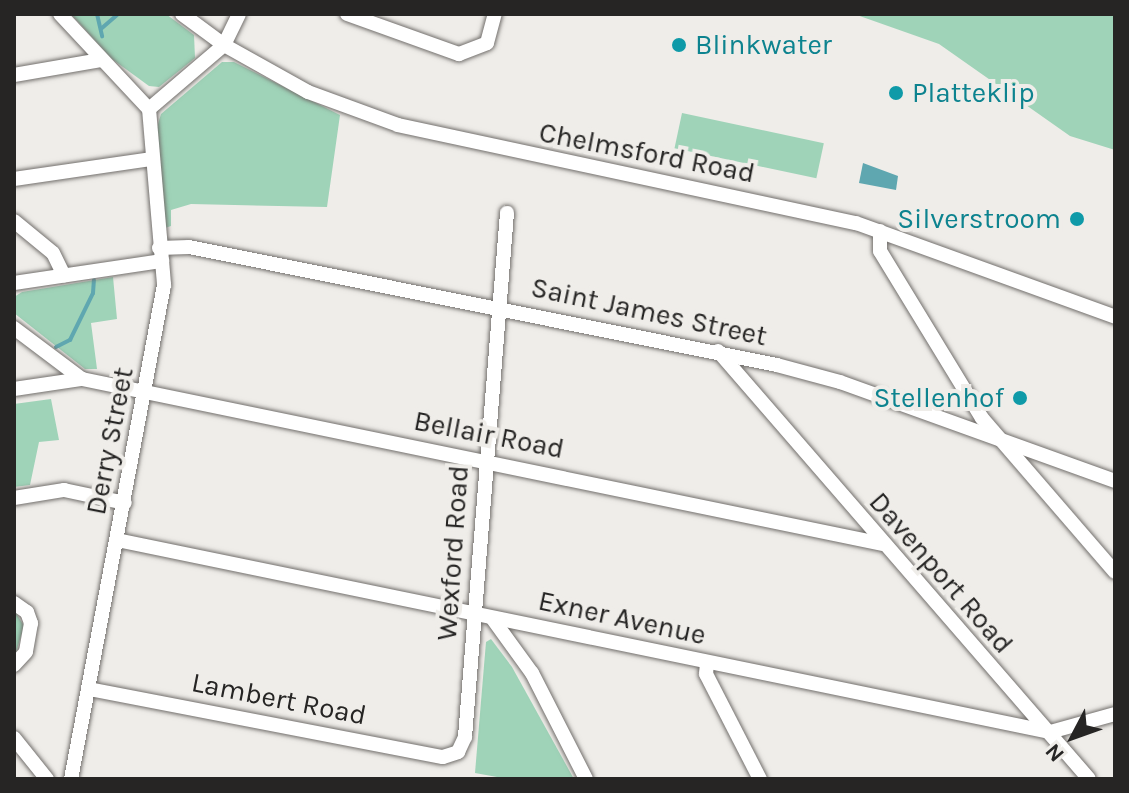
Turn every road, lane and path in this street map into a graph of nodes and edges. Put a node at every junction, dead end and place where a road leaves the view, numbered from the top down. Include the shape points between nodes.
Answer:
1 (60, 14) edge
2 (182, 14) edge
3 (239, 14) edge
4 (347, 14) edge
5 (495, 14) edge
6 (224, 45) junction
7 (101, 60) junction
8 (14, 75) edge
9 (149, 109) junction
10 (151, 159) junction
11 (14, 179) edge
12 (507, 213) dead end
13 (14, 221) edge
14 (880, 231) junction
15 (160, 255) junction
16 (64, 276) junction
17 (14, 283) edge
18 (501, 307) junction
19 (1115, 317) edge
20 (14, 328) edge
21 (718, 351) junction
22 (760, 361) junction
23 (82, 379) junction
24 (14, 389) edge
25 (145, 394) junction
26 (756, 397) junction
27 (1002, 441) junction
28 (486, 460) junction
29 (1115, 481) edge
30 (14, 498) edge
31 (125, 503) junction
32 (850, 508) junction
33 (822, 529) junction
34 (117, 540) junction
35 (882, 544) junction
36 (1115, 572) edge
37 (14, 603) edge
38 (475, 613) junction
39 (492, 618) junction
40 (707, 663) junction
41 (14, 665) edge
42 (89, 689) junction
43 (1115, 714) edge
44 (1050, 732) junction
45 (14, 738) edge
46 (458, 752) joint
47 (47, 779) edge
48 (71, 779) edge
49 (586, 779) edge
50 (760, 779) edge
51 (1089, 779) edge

1 - 7 street
2 - 6 street, Chelmsford Road
3 - 6 street
4 - 5 street via 467,54 492,36
6 - 9 street
6 - 14 street, Chelmsford Road via 308,92 398,125
7 - 8 street
7 - 9 street
9 - 10 street, Derry Street
10 - 11 street
10 - 15 street, Derry Street
12 - 18 street, Wexford Road
13 - 16 street via 53,253
14 - 19 street, Chelmsford Road
14 - 27 street via 880,251 982,418
15 - 16 street, Saint James Street
15 - 18 street, Saint James Street via 189,247
15 - 25 street, Derry Street via 162,302
16 - 17 street, Saint James Street
18 - 21 street, Saint James Street
18 - 28 street, Wexford Road
20 - 23 street
21 - 22 street, Saint James Street
21 - 26 street, Davenport Road
22 - 26 street via 753,378
22 - 27 street, Saint James Street via 840,382
23 - 24 street
23 - 25 street, Bellair Road
25 - 28 street, Bellair Road
25 - 31 street, Derry Street
26 - 32 street, Davenport Road
27 - 29 street, Saint James Street
27 - 36 street
28 - 33 street, Bellair Road
28 - 38 street, Wexford Road
30 - 31 street via 64,490
31 - 34 street, Derry Street
32 - 33 street via 841,524
32 - 35 street, Davenport Road
33 - 35 street, Bellair Road
34 - 38 street, Exner Avenue
34 - 42 street, Derry Street
35 - 44 street, Davenport Road via 1024,709
37 - 41 street via 27,612 31,623 26,652
38 - 39 street, Exner Avenue
38 - 46 street, Wexford Road via 465,737
39 - 40 street, Exner Avenue
39 - 49 street via 532,673
40 - 44 street, Exner Avenue
40 - 50 street via 706,674
42 - 46 street, Lambert Road via 443,757
42 - 48 street, Derry Street
43 - 44 street, Exner Avenue
44 - 51 street, Davenport Road
45 - 47 street

